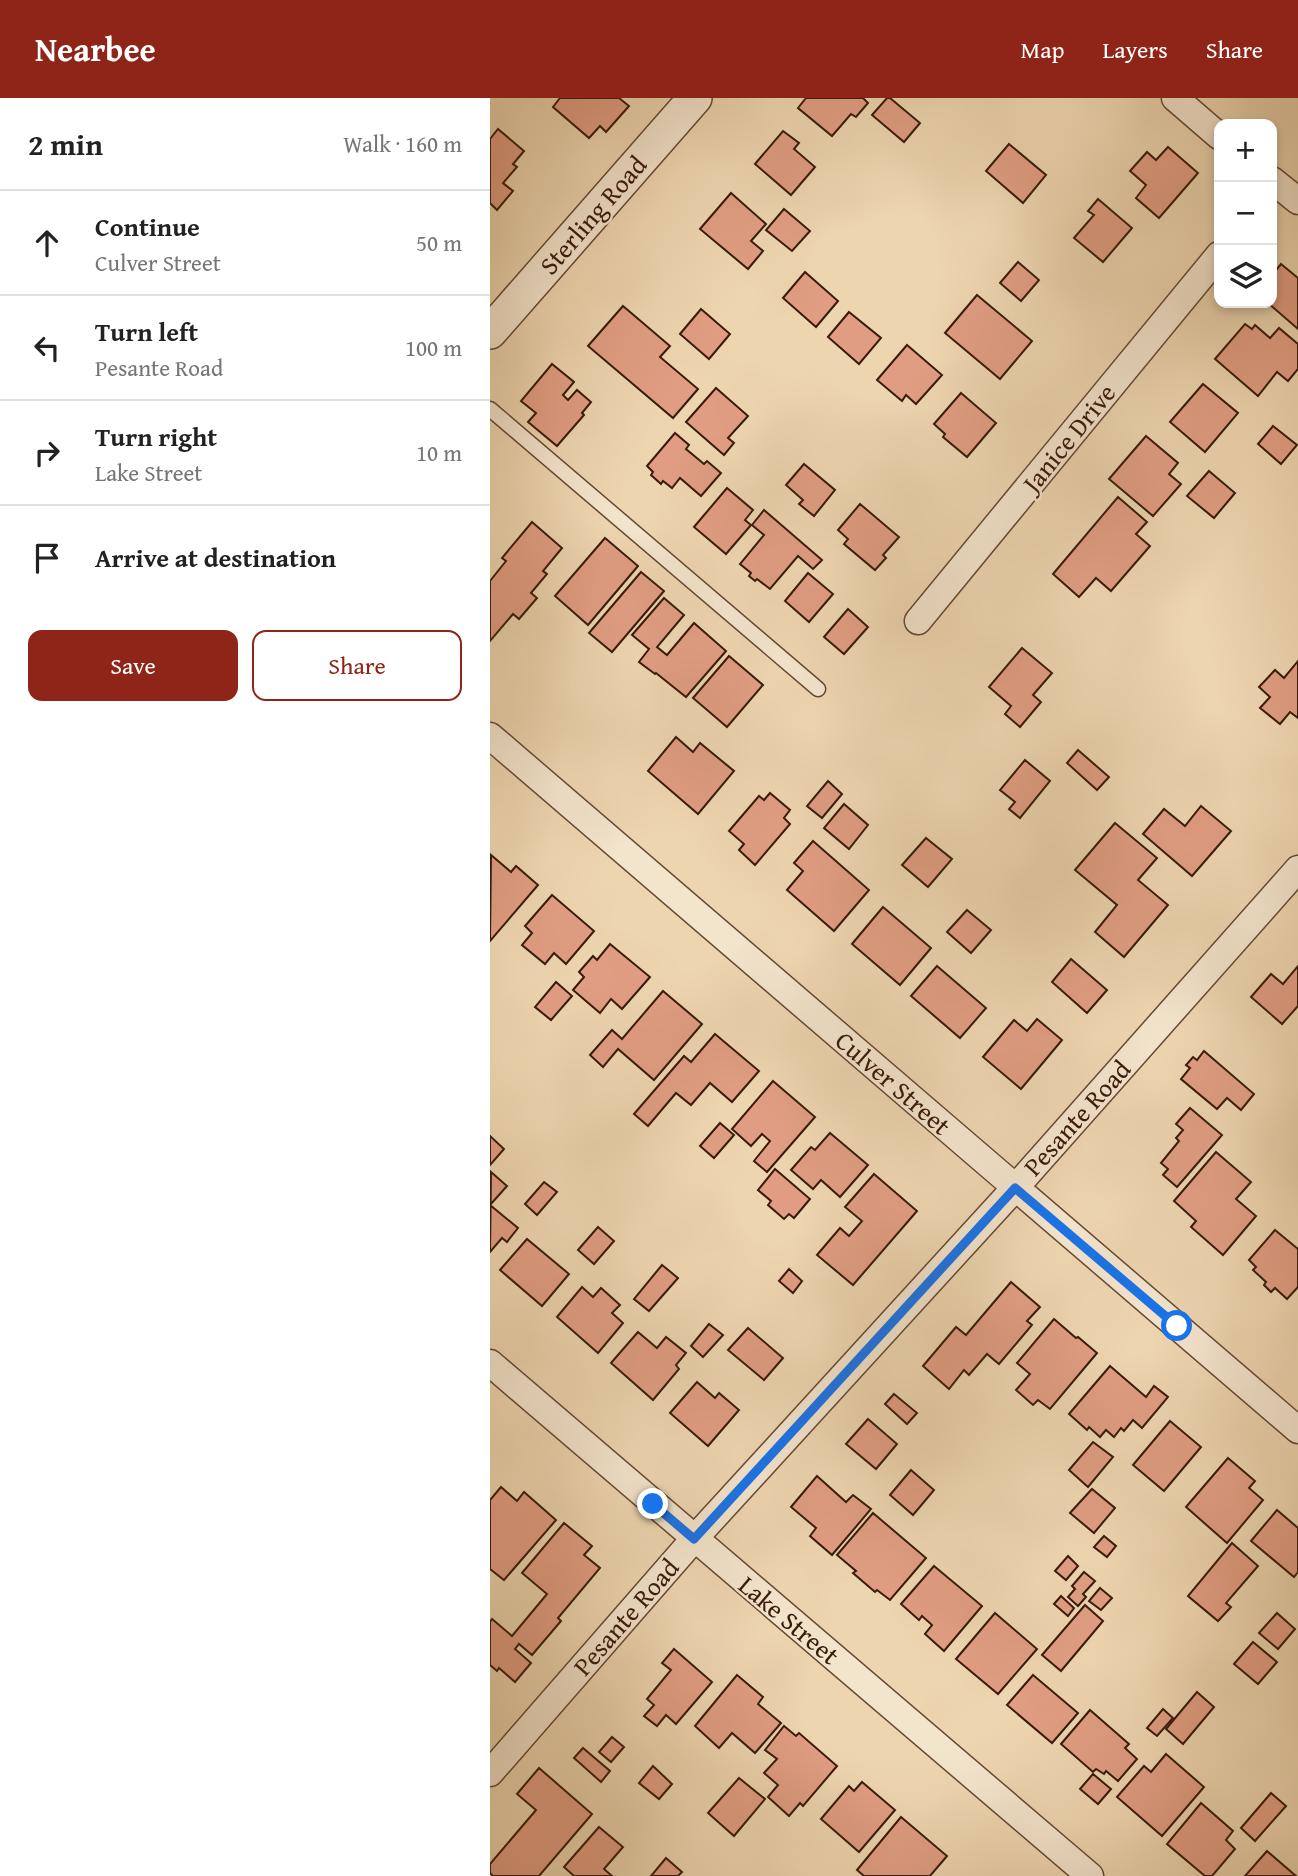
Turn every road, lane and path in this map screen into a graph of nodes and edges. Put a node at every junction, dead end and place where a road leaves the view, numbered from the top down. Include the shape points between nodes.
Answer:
1 (695, 98) edge
2 (1175, 98) edge
3 (1214, 131) edge
4 (1277, 187) edge
5 (1298, 201) edge
6 (1214, 261) edge
7 (490, 332) edge
8 (490, 409) edge
9 (918, 621) dead end
10 (818, 689) dead end
11 (490, 736) edge
12 (1298, 869) edge
13 (1015, 1188) junction
14 (490, 1363) edge
15 (1298, 1430) edge
16 (694, 1539) junction
17 (490, 1773) edge
18 (1090, 1876) edge

1 - 7 street, Sterling Road
2 - 3 street
4 - 5 street
6 - 9 street, Janice Drive
8 - 10 lane
11 - 13 street, Culver Street
12 - 13 street, Pesante Road
13 - 15 street, Culver Street
13 - 16 street, Pesante Road
14 - 16 street, Lake Street
16 - 17 street, Pesante Road
16 - 18 street, Lake Street

